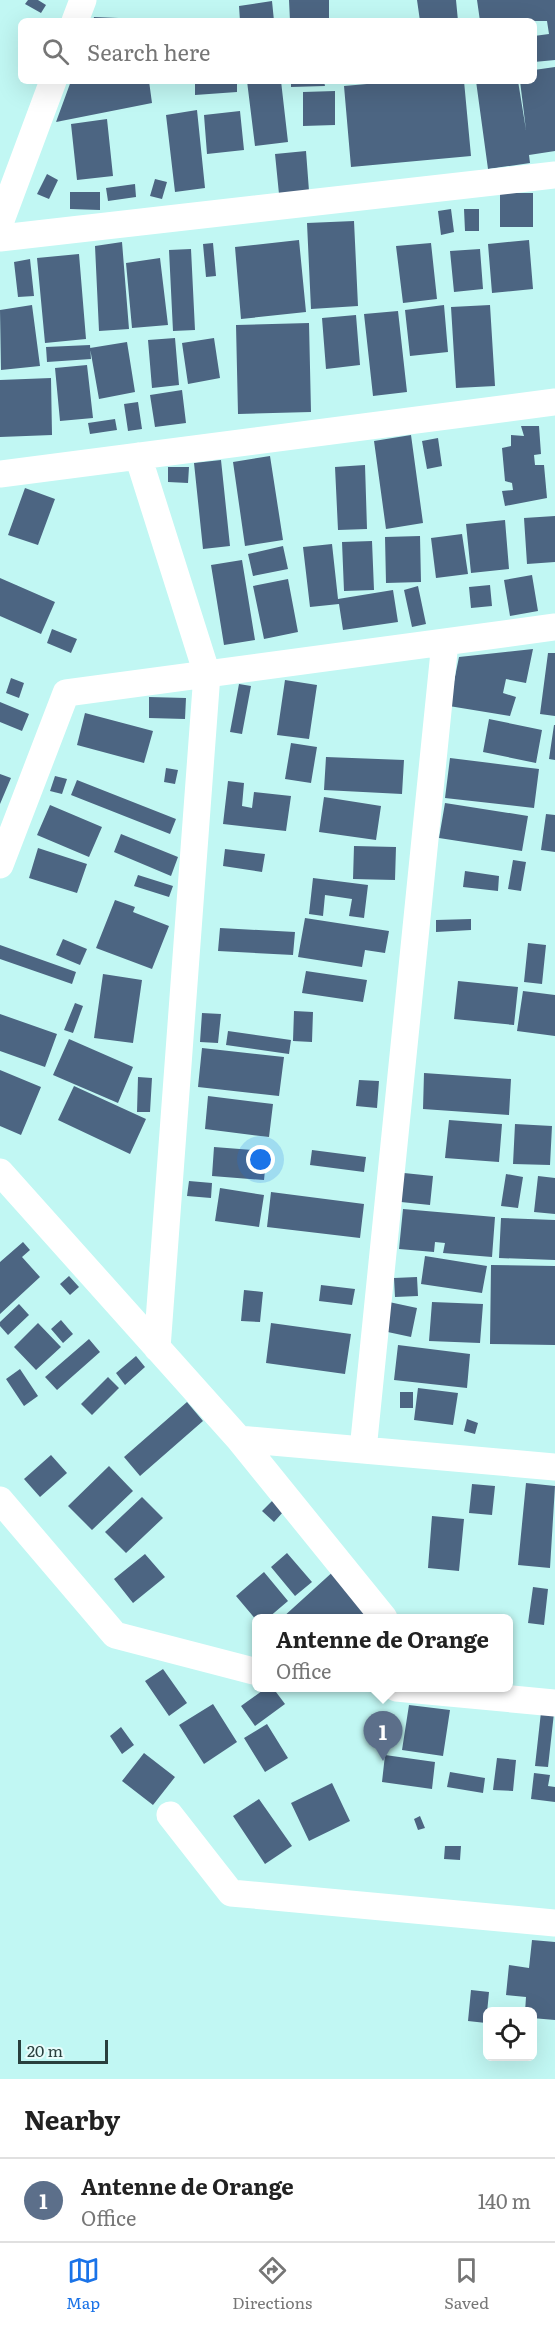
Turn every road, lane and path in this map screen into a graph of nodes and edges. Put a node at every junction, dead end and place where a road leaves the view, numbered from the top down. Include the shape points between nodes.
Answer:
1 (83, 0) edge
2 (76, 18) edge
3 (52, 84) edge
4 (555, 175) edge
5 (0, 223) edge
6 (0, 238) edge
7 (555, 402) edge
8 (138, 456) junction
9 (0, 474) edge
10 (555, 627) edge
11 (445, 642) junction
12 (207, 674) junction
13 (0, 865) edge
14 (0, 1172) edge
15 (158, 1348) junction
16 (239, 1439) junction
17 (363, 1450) junction
18 (555, 1467) edge
19 (0, 1500) edge
20 (381, 1614) edge
21 (252, 1671) edge
22 (459, 1692) edge
23 (555, 1703) edge
24 (170, 1815) dead end
25 (555, 1923) edge

1 - 2 street
3 - 5 street
4 - 6 street
7 - 8 street
8 - 9 street
8 - 12 street
10 - 11 street
11 - 12 street
11 - 17 street
12 - 13 street via 66,693
12 - 15 street
14 - 15 street
15 - 16 street
16 - 17 street
16 - 20 street
17 - 18 street
19 - 21 street via 115,1635
22 - 23 street
24 - 25 street via 231,1893

